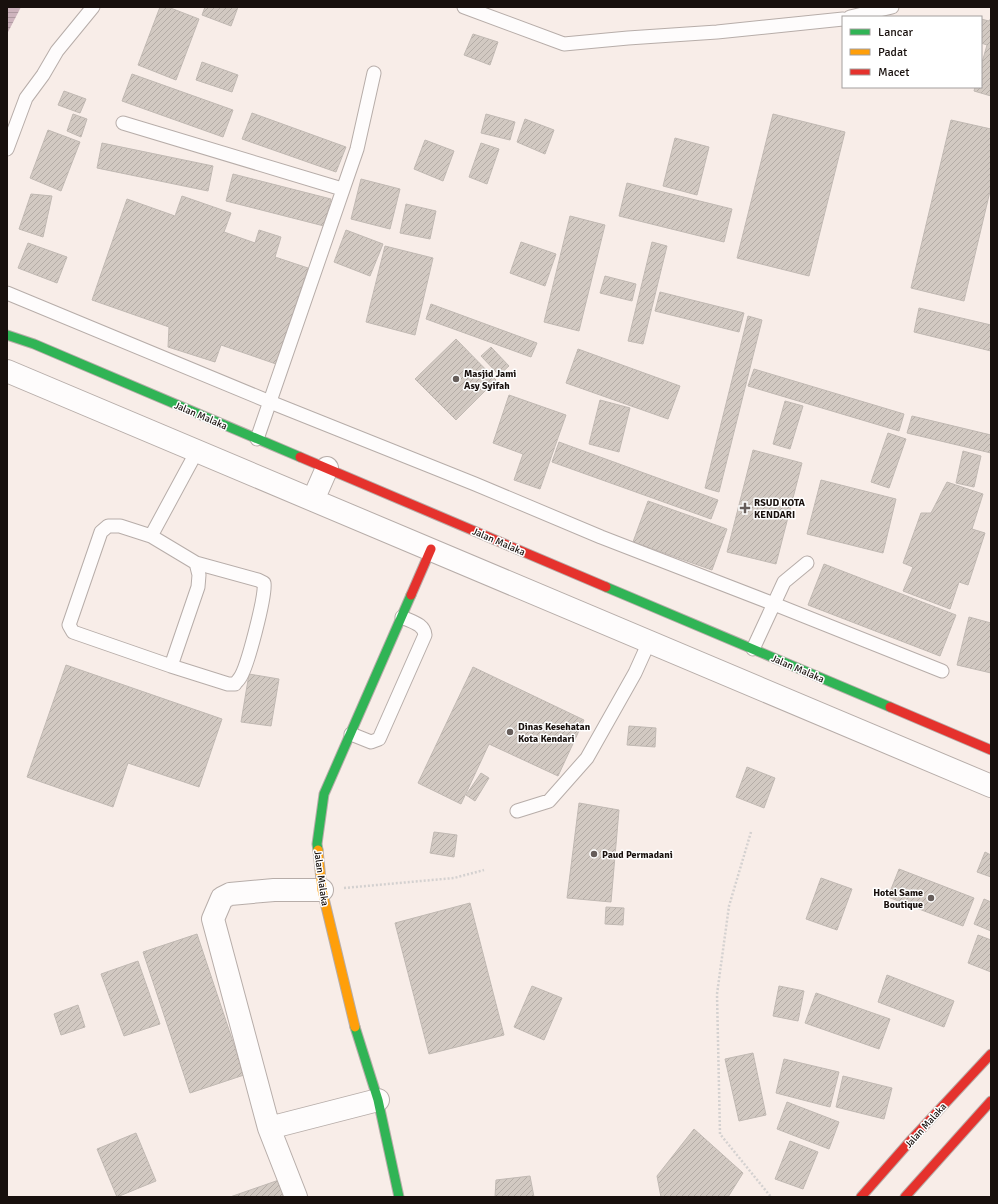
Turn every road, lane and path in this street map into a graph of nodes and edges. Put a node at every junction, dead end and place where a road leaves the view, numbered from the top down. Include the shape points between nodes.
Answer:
1 (93, 7) edge
2 (464, 7) edge
3 (892, 7) edge
4 (854, 16) edge
5 (842, 19) edge
6 (374, 73) dead end
7 (123, 123) dead end
8 (7, 149) edge
9 (342, 189) junction
10 (7, 293) edge
11 (7, 335) edge
12 (8, 371) edge
13 (270, 402) junction
14 (257, 439) junction
15 (197, 451) junction
16 (327, 468) junction
17 (313, 500) junction
18 (151, 536) junction
19 (431, 549) junction
20 (196, 563) junction
21 (807, 563) dead end
22 (774, 604) junction
23 (404, 613) junction
24 (649, 642) junction
25 (753, 649) junction
26 (171, 666) junction
27 (942, 671) dead end
28 (351, 734) junction
29 (991, 750) edge
30 (991, 786) edge
31 (517, 811) dead end
32 (751, 832) dead end
33 (484, 870) dead end
34 (322, 890) junction
35 (991, 1054) edge
36 (378, 1100) junction
37 (991, 1101) edge
38 (269, 1128) junction
39 (296, 1197) edge
40 (399, 1197) edge
41 (771, 1197) edge
42 (861, 1197) edge
43 (905, 1197) edge

1 - 8 lane via 57,51 26,98
2 - 5 lane via 564,44
3 - 4 lane
6 - 9 lane via 356,149
7 - 9 lane
9 - 13 lane
10 - 13 lane
11 - 14 street, Jalan Malaka via 34,344
12 - 15 street
13 - 14 lane
13 - 22 lane via 601,537
14 - 16 street, Jalan Malaka
15 - 17 street
15 - 18 lane
16 - 17 street
16 - 25 street, Jalan Malaka
17 - 19 street
18 - 20 lane
18 - 26 lane via 120,526 108,526 101,532 69,625 73,632
19 - 23 street, Jalan Malaka
19 - 24 street
20 - 26 lane via 198,587
20 - 26 lane via 264,583 261,608 249,655 240,679 235,684
21 - 22 lane via 784,582
22 - 25 lane
22 - 27 lane
23 - 28 street, Jalan Malaka
23 - 28 lane via 422,626 425,635 379,739 371,742
24 - 30 street
24 - 31 lane via 633,677 587,758 549,801
25 - 29 street, Jalan Malaka
28 - 34 street, Jalan Malaka via 324,794 317,844
32 - 41 path via 729,906 718,994 720,1134
33 - 34 path via 454,878
34 - 36 street, Jalan Malaka via 354,1027
34 - 38 street via 274,890 230,894 222,898 213,919
35 - 42 street, Jalan Malaka
36 - 38 street
36 - 40 street, Jalan Malaka
37 - 43 street
38 - 39 street

